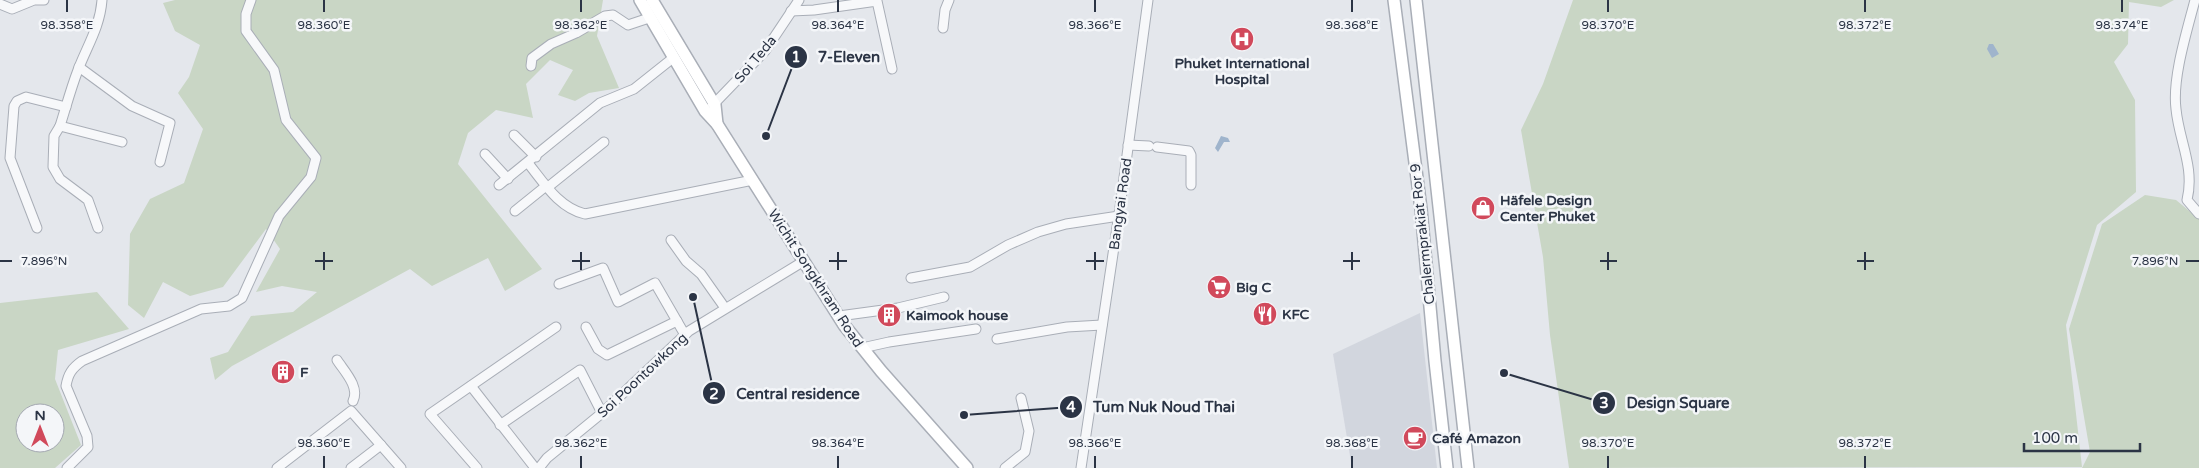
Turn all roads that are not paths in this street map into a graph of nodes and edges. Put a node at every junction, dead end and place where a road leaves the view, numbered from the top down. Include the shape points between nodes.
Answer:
1 (44, 0) edge
2 (102, 0) edge
3 (251, 0) edge
4 (640, 0) edge
5 (652, 0) edge
6 (799, 0) edge
7 (950, 0) edge
8 (1148, 0) edge
9 (1394, 0) edge
10 (1416, 0) edge
11 (2195, 0) edge
12 (0, 4) edge
13 (792, 11) junction
14 (649, 18) junction
15 (943, 28) dead end
16 (673, 58) junction
17 (531, 66) dead end
18 (79, 67) junction
19 (892, 68) dead end
20 (715, 105) junction
21 (66, 107) junction
22 (705, 111) junction
23 (717, 124) junction
24 (60, 126) junction
25 (514, 135) dead end
26 (122, 142) dead end
27 (604, 142) dead end
28 (1128, 145) junction
29 (485, 154) dead end
30 (536, 157) junction
31 (160, 162) dead end
32 (528, 163) junction
33 (508, 179) junction
34 (753, 180) junction
35 (499, 185) dead end
36 (1191, 185) dead end
37 (547, 187) junction
38 (515, 211) dead end
39 (2199, 214) edge
40 (1119, 216) junction
41 (37, 228) dead end
42 (98, 228) dead end
43 (671, 240) dead end
44 (804, 261) junction
45 (911, 278) dead end
46 (559, 284) dead end
47 (944, 297) dead end
48 (725, 308) junction
49 (839, 316) junction
50 (677, 321) junction
51 (1102, 325) junction
52 (556, 327) dead end
53 (586, 327) dead end
54 (976, 329) dead end
55 (685, 334) junction
56 (996, 339) dead end
57 (862, 348) junction
58 (337, 360) dead end
59 (471, 386) junction
60 (1021, 398) dead end
61 (353, 401) dead end
62 (602, 413) junction
63 (500, 425) junction
64 (381, 445) junction
65 (67, 468) edge
66 (277, 468) edge
67 (351, 468) edge
68 (401, 468) edge
69 (477, 468) edge
70 (537, 468) edge
71 (967, 468) edge
72 (1005, 468) edge
73 (1081, 468) edge
74 (1448, 468) edge
75 (1468, 468) edge

1 - 12 street via 12,8
2 - 18 street via 92,43
3 - 65 street via 246,14 246,31 274,70 286,120 316,158 311,177 279,216 248,288 236,303 201,309 74,367 66,386 87,436 88,447
4 - 14 main road, Wichit Songkhram Road
5 - 20 main road, Wichit Songkhram Road
6 - 13 street, Soi Teda
7 - 15 street via 944,10
8 - 28 street, Bangyai Road
9 - 74 main road, Chalermprakiat Ror 9 via 1421,209
10 - 75 main road, Chalermprakiat Ror 9
11 - 39 street via 2177,83 2175,108 2189,166 2191,185 2187,200
13 - 19 street via 878,1
13 - 20 street, Soi Teda via 765,51
14 - 16 main road, Wichit Songkhram Road
14 - 17 street via 628,25 614,15 605,16 543,49 532,58
16 - 22 main road, Wichit Songkhram Road
16 - 30 street via 634,89 600,103
18 - 21 street
18 - 31 street via 132,106 170,123
20 - 22 street, Soi Teda
20 - 23 main road, Wichit Songkhram Road
21 - 24 street
21 - 41 street via 26,97 16,101 14,106 10,158
22 - 23 main road, Wichit Songkhram Road
23 - 34 main road, Wichit Songkhram Road
24 - 26 street
24 - 42 street via 54,136 53,166 64,182 88,200
25 - 30 street
27 - 37 street
28 - 36 street via 1189,151
28 - 40 street, Bangyai Road
29 - 33 street
30 - 32 street
32 - 33 street
32 - 37 street
33 - 35 street
34 - 37 street via 585,214 575,212 558,200
34 - 44 main road, Wichit Songkhram Road
37 - 38 street
40 - 45 street via 1038,232 970,267
40 - 51 street, Bangyai Road
43 - 48 street
44 - 48 street, Soi Poontowkong
44 - 49 main road, Wichit Songkhram Road
46 - 50 street via 603,268 618,302 655,283
47 - 49 street via 898,308
48 - 55 street, Soi Poontowkong
49 - 57 main road, Wichit Songkhram Road
50 - 53 street via 607,355 598,350
50 - 55 street
51 - 56 street via 1059,328
51 - 73 street, Bangyai Road
52 - 59 street
54 - 57 street
55 - 62 street, Soi Poontowkong
57 - 71 main road, Wichit Songkhram Road
58 - 61 street via 354,386 356,395
59 - 63 street
59 - 69 street via 430,414
60 - 72 street via 1029,432 1025,452
62 - 63 street via 580,370
62 - 70 street, Soi Poontowkong
63 - 70 street
64 - 66 street via 351,411
64 - 67 street
64 - 68 street

